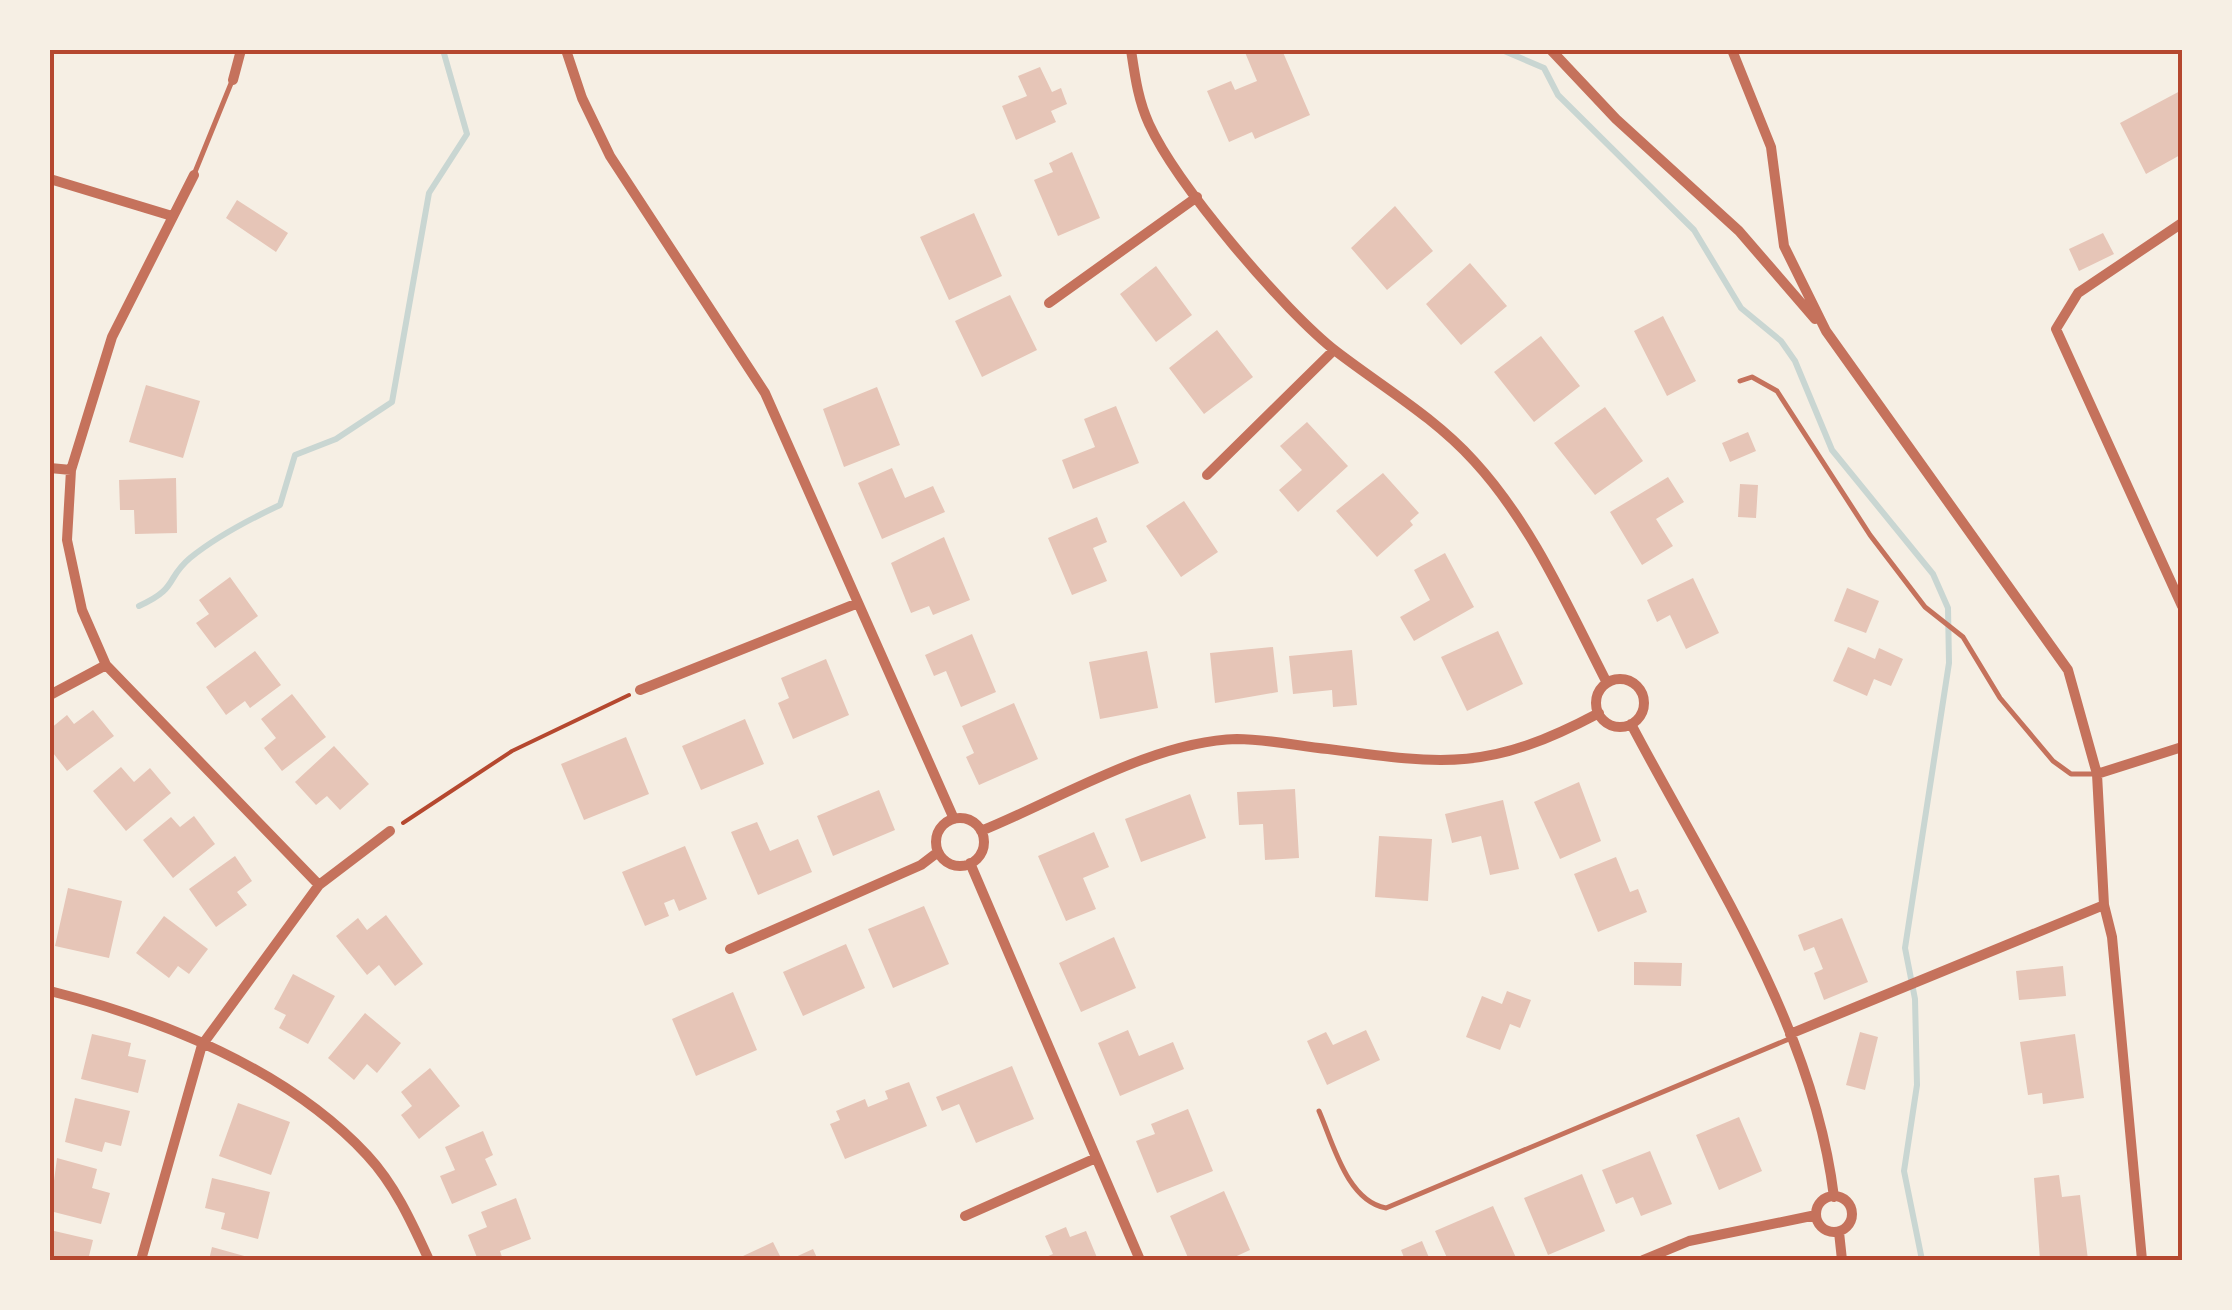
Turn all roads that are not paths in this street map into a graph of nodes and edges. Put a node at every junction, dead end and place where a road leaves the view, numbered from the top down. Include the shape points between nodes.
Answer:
1 (242, 50) edge
2 (566, 50) edge
3 (1131, 50) edge
4 (1551, 50) edge
5 (1732, 50) edge
6 (233, 80) joint
7 (194, 175) joint
8 (50, 179) edge
9 (1197, 196) junction
10 (172, 216) junction
11 (2182, 222) edge
12 (1050, 303) dead end
13 (1826, 331) junction
14 (1334, 350) junction
15 (1740, 381) dead end
16 (50, 468) edge
17 (72, 470) junction
18 (1207, 475) dead end
19 (858, 603) junction
20 (2182, 606) edge
21 (106, 665) junction
22 (1607, 683) junction
23 (640, 690) road end
24 (50, 696) edge
25 (1599, 712) junction
26 (1631, 724) junction
27 (2182, 746) edge
28 (2097, 774) junction
29 (954, 819) junction
30 (390, 831) road end
31 (981, 832) junction
32 (938, 852) junction
33 (970, 863) junction
34 (318, 885) junction
35 (2104, 905) junction
36 (730, 949) dead end
37 (50, 992) edge
38 (1791, 1036) junction
39 (202, 1045) junction
40 (1319, 1111) dead end
41 (1096, 1158) junction
42 (1834, 1197) junction
43 (1816, 1215) junction
44 (964, 1216) dead end
45 (1838, 1232) junction
46 (141, 1260) edge
47 (429, 1260) edge
48 (1140, 1260) edge
49 (1644, 1260) edge
50 (1842, 1260) edge
51 (2142, 1260) edge

1 - 6 street
2 - 19 street via 610,156 765,393
3 - 9 street via 1150,125
4 - 13 street via 1739,232
5 - 13 street via 1771,147 1784,246
6 - 7 lane
7 - 10 street
8 - 10 street
9 - 12 street
9 - 14 street
10 - 17 street via 112,336
11 - 20 street via 2078,293 2056,329
13 - 28 street via 2068,670
14 - 18 street
14 - 22 street via 1444,430 1477,464 1535,546
15 - 28 lane via 1752,377 1777,390 1870,535 1937,618 1960,636 2053,762 2071,774
16 - 17 street
17 - 21 street via 68,540 82,610
19 - 23 street
19 - 29 street
21 - 24 street
21 - 34 street
22 - 25 street via 1598,694
22 - 26 street via 1625,680 1641,692 1644,706
25 - 26 street via 1613,726
25 - 31 street via 1520,751 1487,759 1411,760 1235,739 1163,754
26 - 38 street
27 - 28 street
28 - 35 street
29 - 31 street via 970,821
29 - 32 street via 938,834
30 - 34 street
31 - 33 street via 983,846
32 - 33 street via 953,865
32 - 36 street
33 - 41 street
34 - 39 street
35 - 38 street
35 - 51 street
37 - 39 street via 108,1006
38 - 40 lane via 1386,1208 1374,1206 1351,1182
38 - 42 street via 1825,1136
39 - 46 street
39 - 47 street via 329,1118 379,1171
41 - 44 street
41 - 48 street
42 - 43 street via 1820,1203
42 - 45 street via 1852,1213
43 - 45 street via 1824,1230
43 - 49 street via 1688,1241
45 - 50 street

